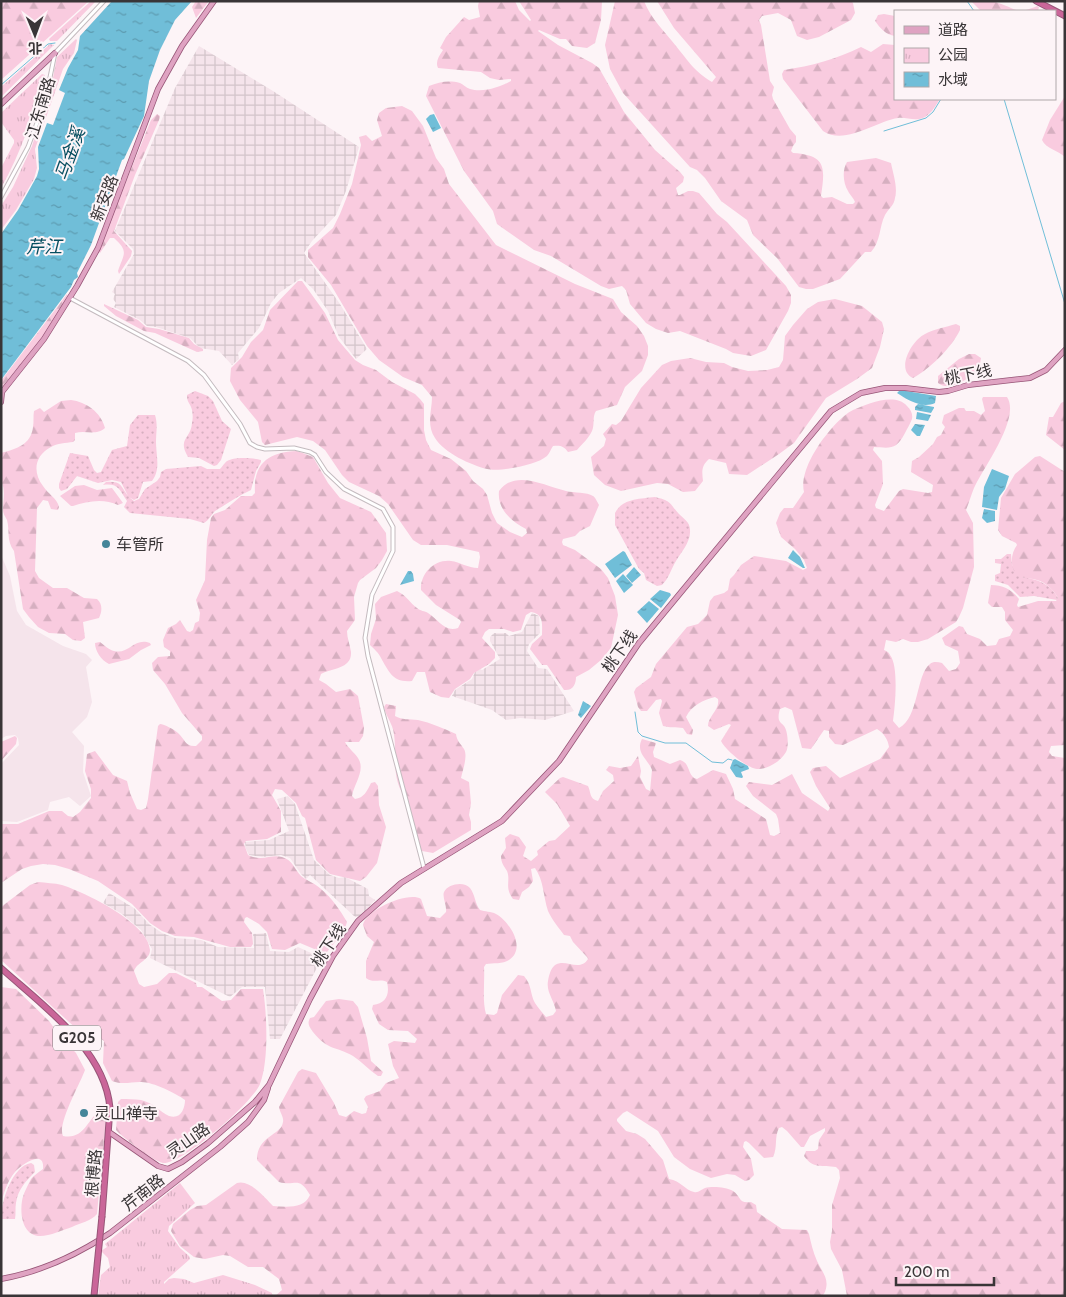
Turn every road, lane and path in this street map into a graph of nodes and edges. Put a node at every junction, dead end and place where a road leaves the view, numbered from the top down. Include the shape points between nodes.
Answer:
1 (104, 1) edge
2 (214, 1) edge
3 (1038, 2) edge
4 (1053, 10) edge
5 (56, 53) junction
6 (1, 104) edge
7 (1, 197) edge
8 (70, 298) junction
9 (1065, 350) edge
10 (2, 396) edge
11 (1, 402) edge
12 (424, 868) junction
13 (1, 968) edge
14 (269, 1085) junction
15 (109, 1132) junction
16 (1, 1279) edge
17 (94, 1296) edge

1 - 5 street, 江东南路
2 - 8 main road, 新安路 via 182,46 158,89 98,248
3 - 4 highway
5 - 6 main road
5 - 7 street, 江东南路 via 28,147
8 - 10 main road, 新安路 via 44,340
8 - 12 street via 188,361 204,375 250,443 265,449 294,448 310,452 344,489 383,509 394,527 394,551 372,595 365,638
9 - 12 main road, 桃下线 via 1046,370 1030,378 968,385 939,392 885,388 861,393 831,411 639,643 559,761 502,821
10 - 11 main road, 新安路
12 - 14 main road, 桃下线 via 380,900 344,940 310,999
13 - 15 highway, G205 via 78,1039 91,1056 109,1097
14 - 15 main road, 灵山路 via 242,1115 202,1148 168,1170
14 - 16 main road, 芹南路 via 264,1100 248,1122 110,1233 58,1261
15 - 17 highway, 根博路 / G205, bridge

